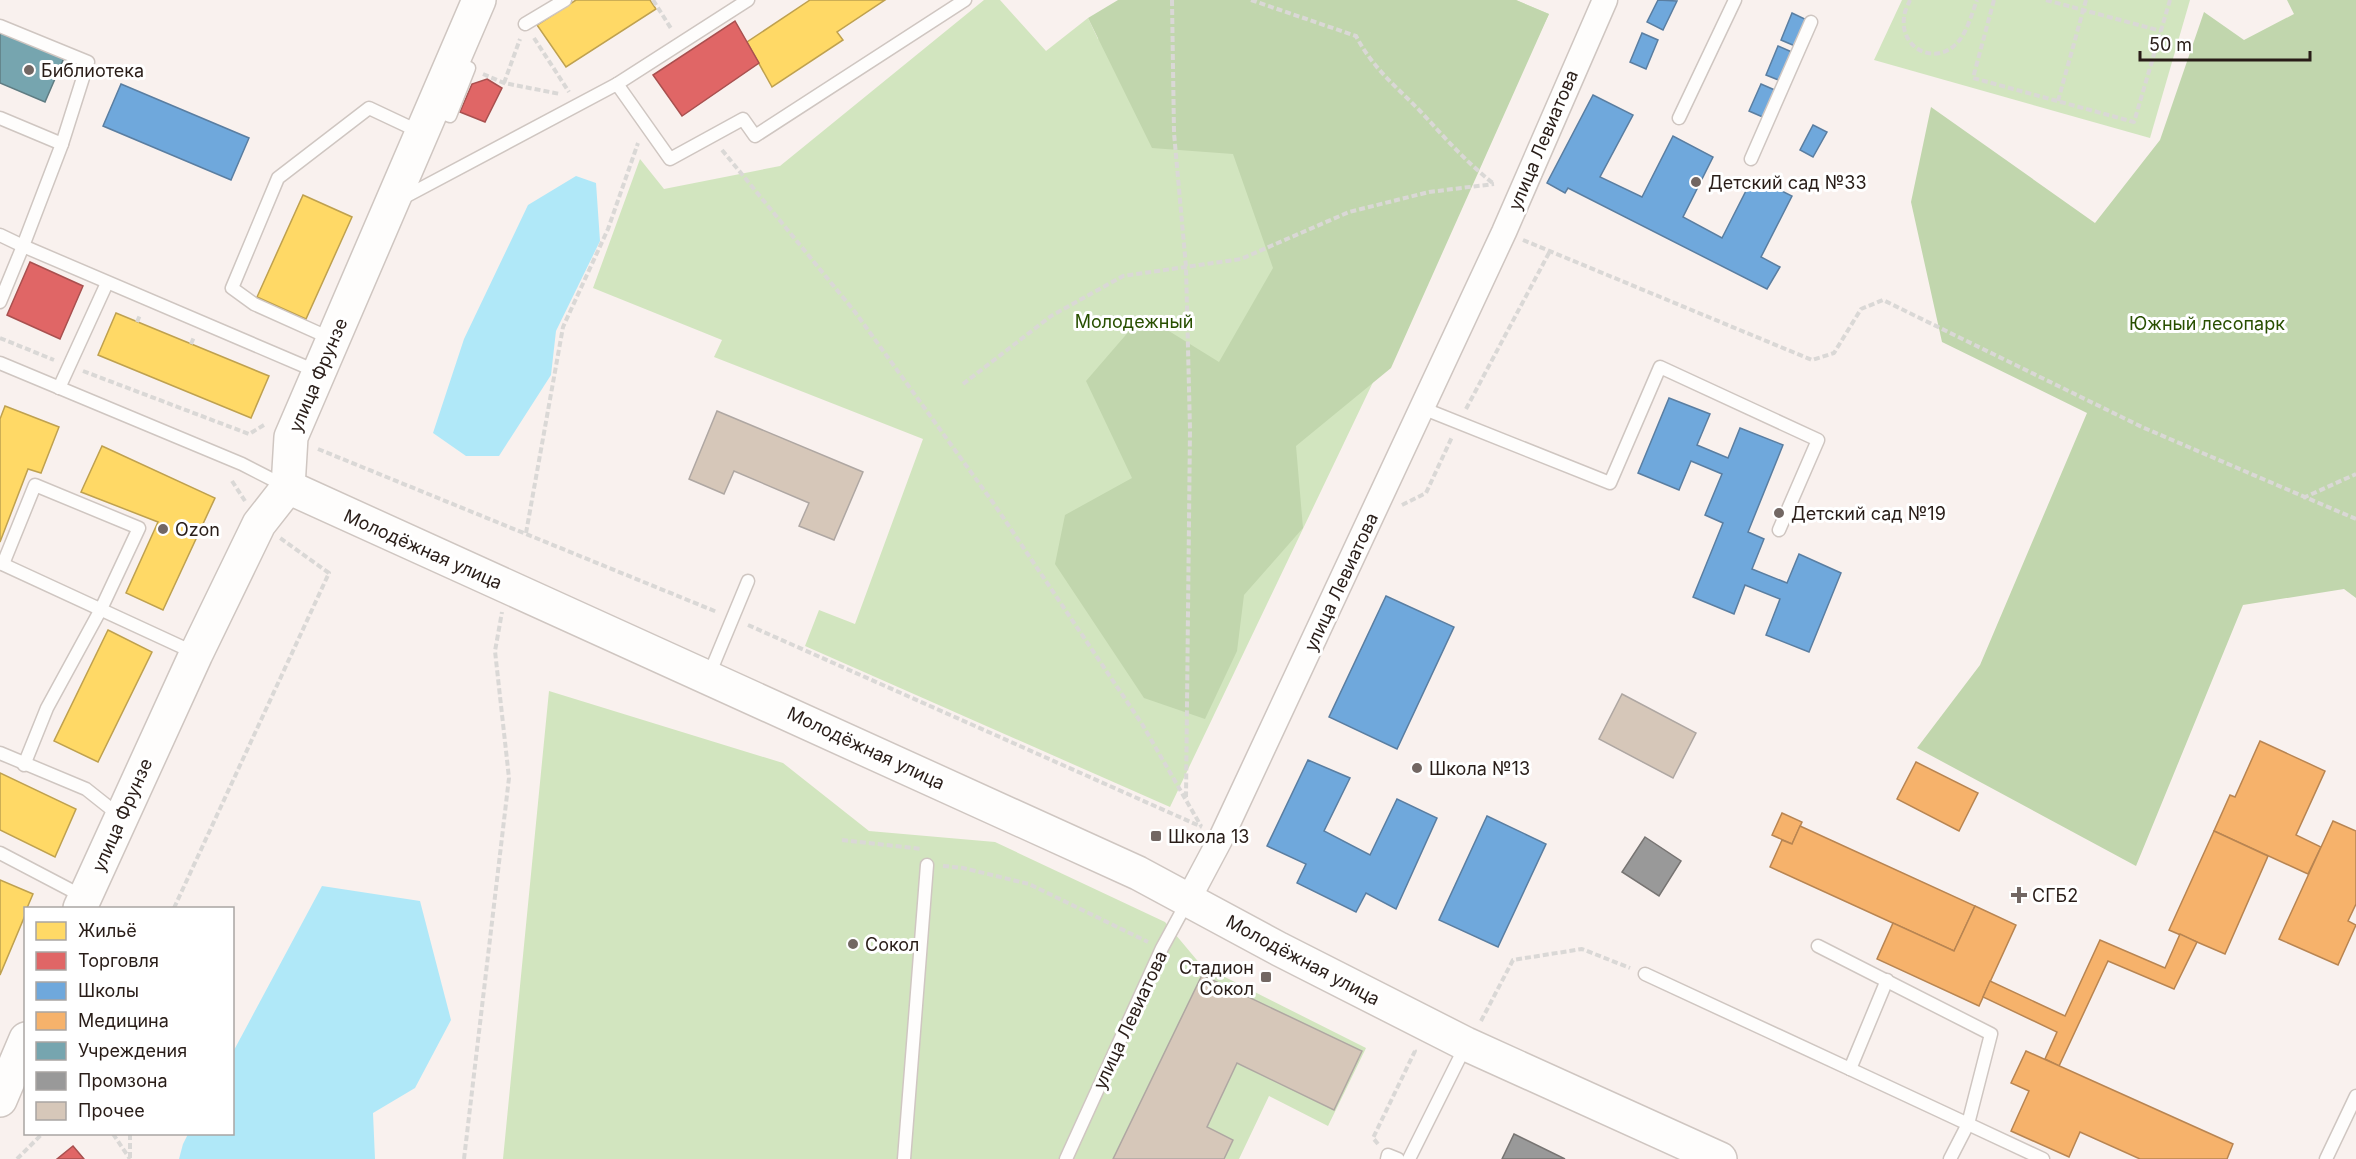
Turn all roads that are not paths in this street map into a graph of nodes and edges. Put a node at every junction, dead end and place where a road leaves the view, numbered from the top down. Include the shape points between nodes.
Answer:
1 (479, 0) edge
2 (565, 0) edge
3 (748, 0) edge
4 (965, 0) edge
5 (1605, 0) edge
6 (1735, 0) edge
7 (1811, 22) dead end
8 (525, 24) road end
9 (0, 26) edge
10 (617, 84) junction
11 (0, 118) edge
12 (1679, 118) dead end
13 (428, 121) junction
14 (62, 144) junction
15 (1751, 159) dead end
16 (392, 204) junction
17 (0, 235) edge
18 (23, 246) junction
19 (107, 282) junction
20 (0, 302) edge
21 (333, 339) junction
22 (0, 363) edge
23 (319, 373) junction
24 (59, 388) junction
25 (1422, 408) junction
26 (288, 487) junction
27 (1779, 530) dead end
28 (2, 564) edge
29 (748, 580) dead end
30 (101, 609) junction
31 (196, 654) junction
32 (708, 676) junction
33 (0, 753) edge
34 (24, 765) junction
35 (122, 817) junction
36 (0, 853) edge
37 (927, 865) road end
38 (1189, 898) junction
39 (83, 903) edge
40 (1818, 946) dead end
41 (1645, 974) road end
42 (1887, 980) junction
43 (1472, 1035) junction
44 (24, 1044) edge
45 (1850, 1069) junction
46 (2356, 1096) edge
47 (0, 1100) edge
48 (1968, 1124) junction
49 (904, 1159) edge
50 (1066, 1159) edge
51 (1409, 1159) edge
52 (1720, 1159) edge
53 (1950, 1159) edge
54 (2043, 1159) edge
55 (2326, 1159) edge

1 - 13 main road, улица Фрунзе
2 - 8 lane
3 - 10 lane
4 - 10 lane via 755,136 743,119 670,159
5 - 25 street, улица Левиатова
6 - 12 lane
7 - 15 lane
9 - 14 lane via 88,62
10 - 16 lane
11 - 14 lane
13 - 16 main road, улица Фрунзе
13 - 21 lane via 369,108 278,178 232,288 254,304
14 - 18 lane
16 - 21 main road, улица Фрунзе
17 - 18 lane
18 - 19 lane
18 - 20 lane
19 - 23 lane
19 - 24 lane
21 - 23 main road, улица Фрунзе
22 - 24 lane, Молодёжная улица
23 - 26 main road, улица Фрунзе via 291,437
24 - 26 lane, Молодёжная улица
25 - 27 lane via 1610,483 1660,367 1818,440
25 - 38 street, улица Левиатова via 1222,836
26 - 31 main road, улица Фрунзе via 259,524
26 - 32 main road, Молодёжная улица
28 - 30 lane
28 - 30 lane via 36,485 140,528
29 - 32 lane
30 - 31 lane
30 - 34 lane via 47,708
31 - 35 main road, улица Фрунзе
32 - 38 main road, Молодёжная улица
33 - 34 lane
34 - 35 lane via 86,789
35 - 39 main road, улица Фрунзе
36 - 39 lane
37 - 49 lane
38 - 43 main road, Молодёжная улица via 1280,949
38 - 50 lane, улица Левиатова via 1162,948
40 - 42 lane
41 - 45 lane
42 - 45 lane
42 - 48 lane via 1991,1034
43 - 51 lane
43 - 52 main road, Молодёжная улица
44 - 47 main road
45 - 48 lane
46 - 55 lane
48 - 53 lane
48 - 54 lane

